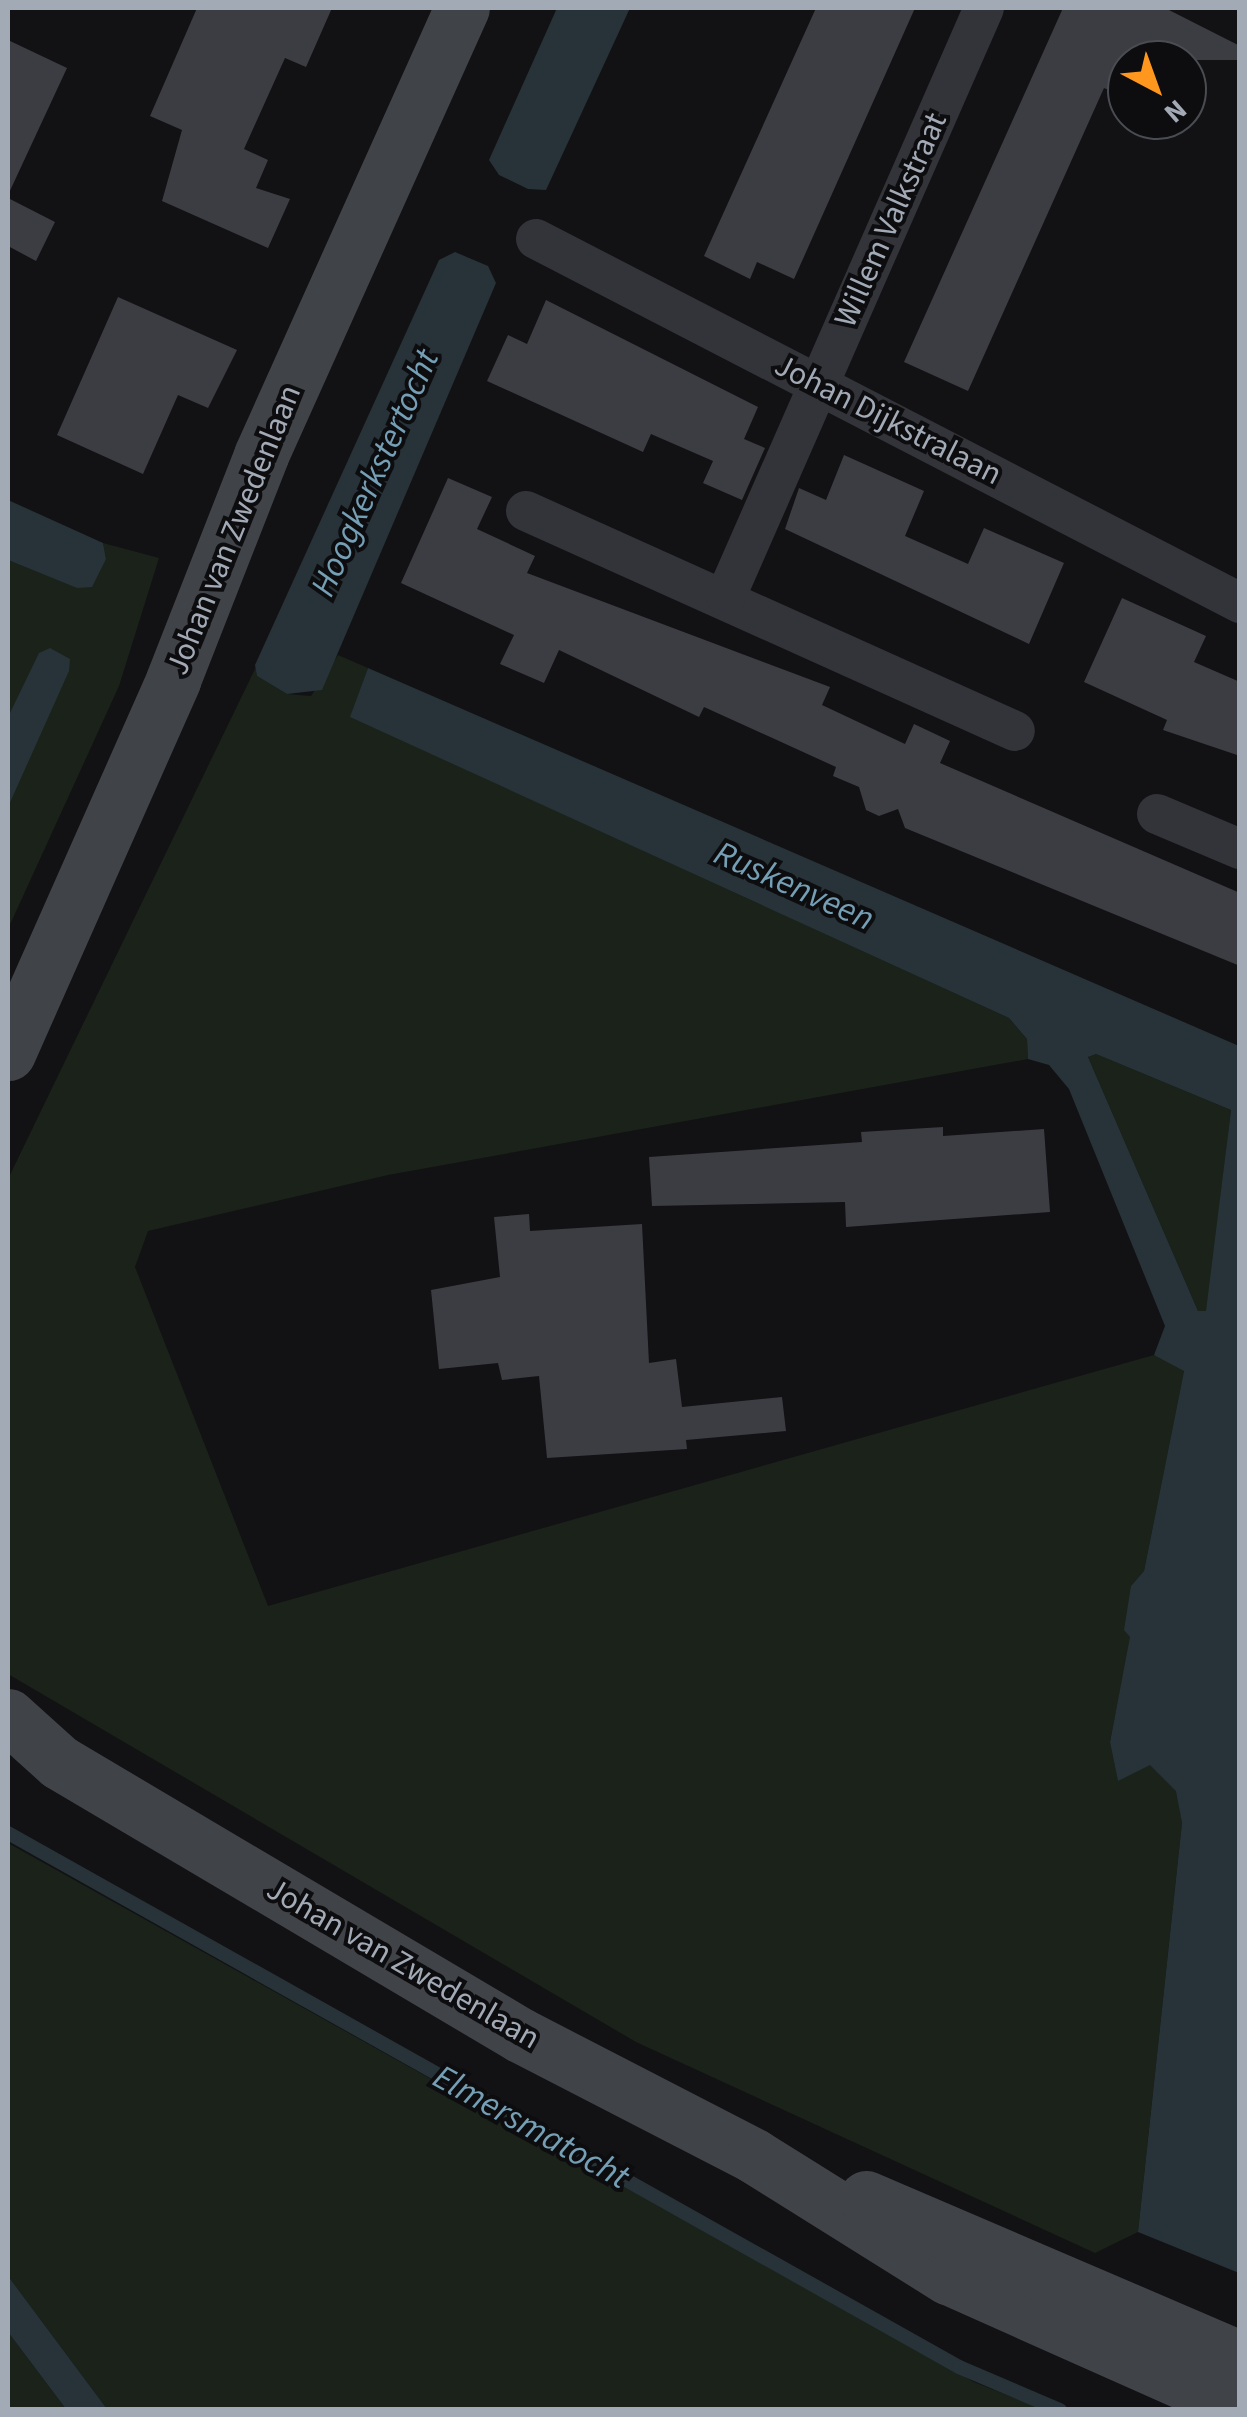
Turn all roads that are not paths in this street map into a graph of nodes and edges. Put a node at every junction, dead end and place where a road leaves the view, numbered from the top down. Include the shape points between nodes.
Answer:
1 (462, 8) edge
2 (984, 8) edge
3 (536, 239) dead end
4 (819, 384) junction
5 (526, 512) dead end
6 (726, 596) junction
7 (1240, 604) edge
8 (1015, 730) dead end
9 (1156, 814) dead end
10 (1240, 849) edge
11 (8, 1053) edge
12 (8, 1716) edge
13 (33, 1756) edge
14 (754, 2156) junction
15 (1240, 2358) edge
16 (1240, 2407) edge

1 - 11 main road, Johan van Zwedenlaan via 261,455 173,680
2 - 4 street, Willem Valkstraat
3 - 4 street, Johan Dijkstralaan
4 - 6 street, Willem Valkstraat
4 - 7 street, Johan Dijkstralaan
5 - 6 street
6 - 8 street
9 - 10 street
12 - 13 main road, Johan van Zwedenlaan
13 - 14 main road, Johan van Zwedenlaan via 520,2034
14 - 15 main road, Johan van Zwedenlaan via 964,2235
14 - 16 main road, Johan van Zwedenlaan via 948,2277

